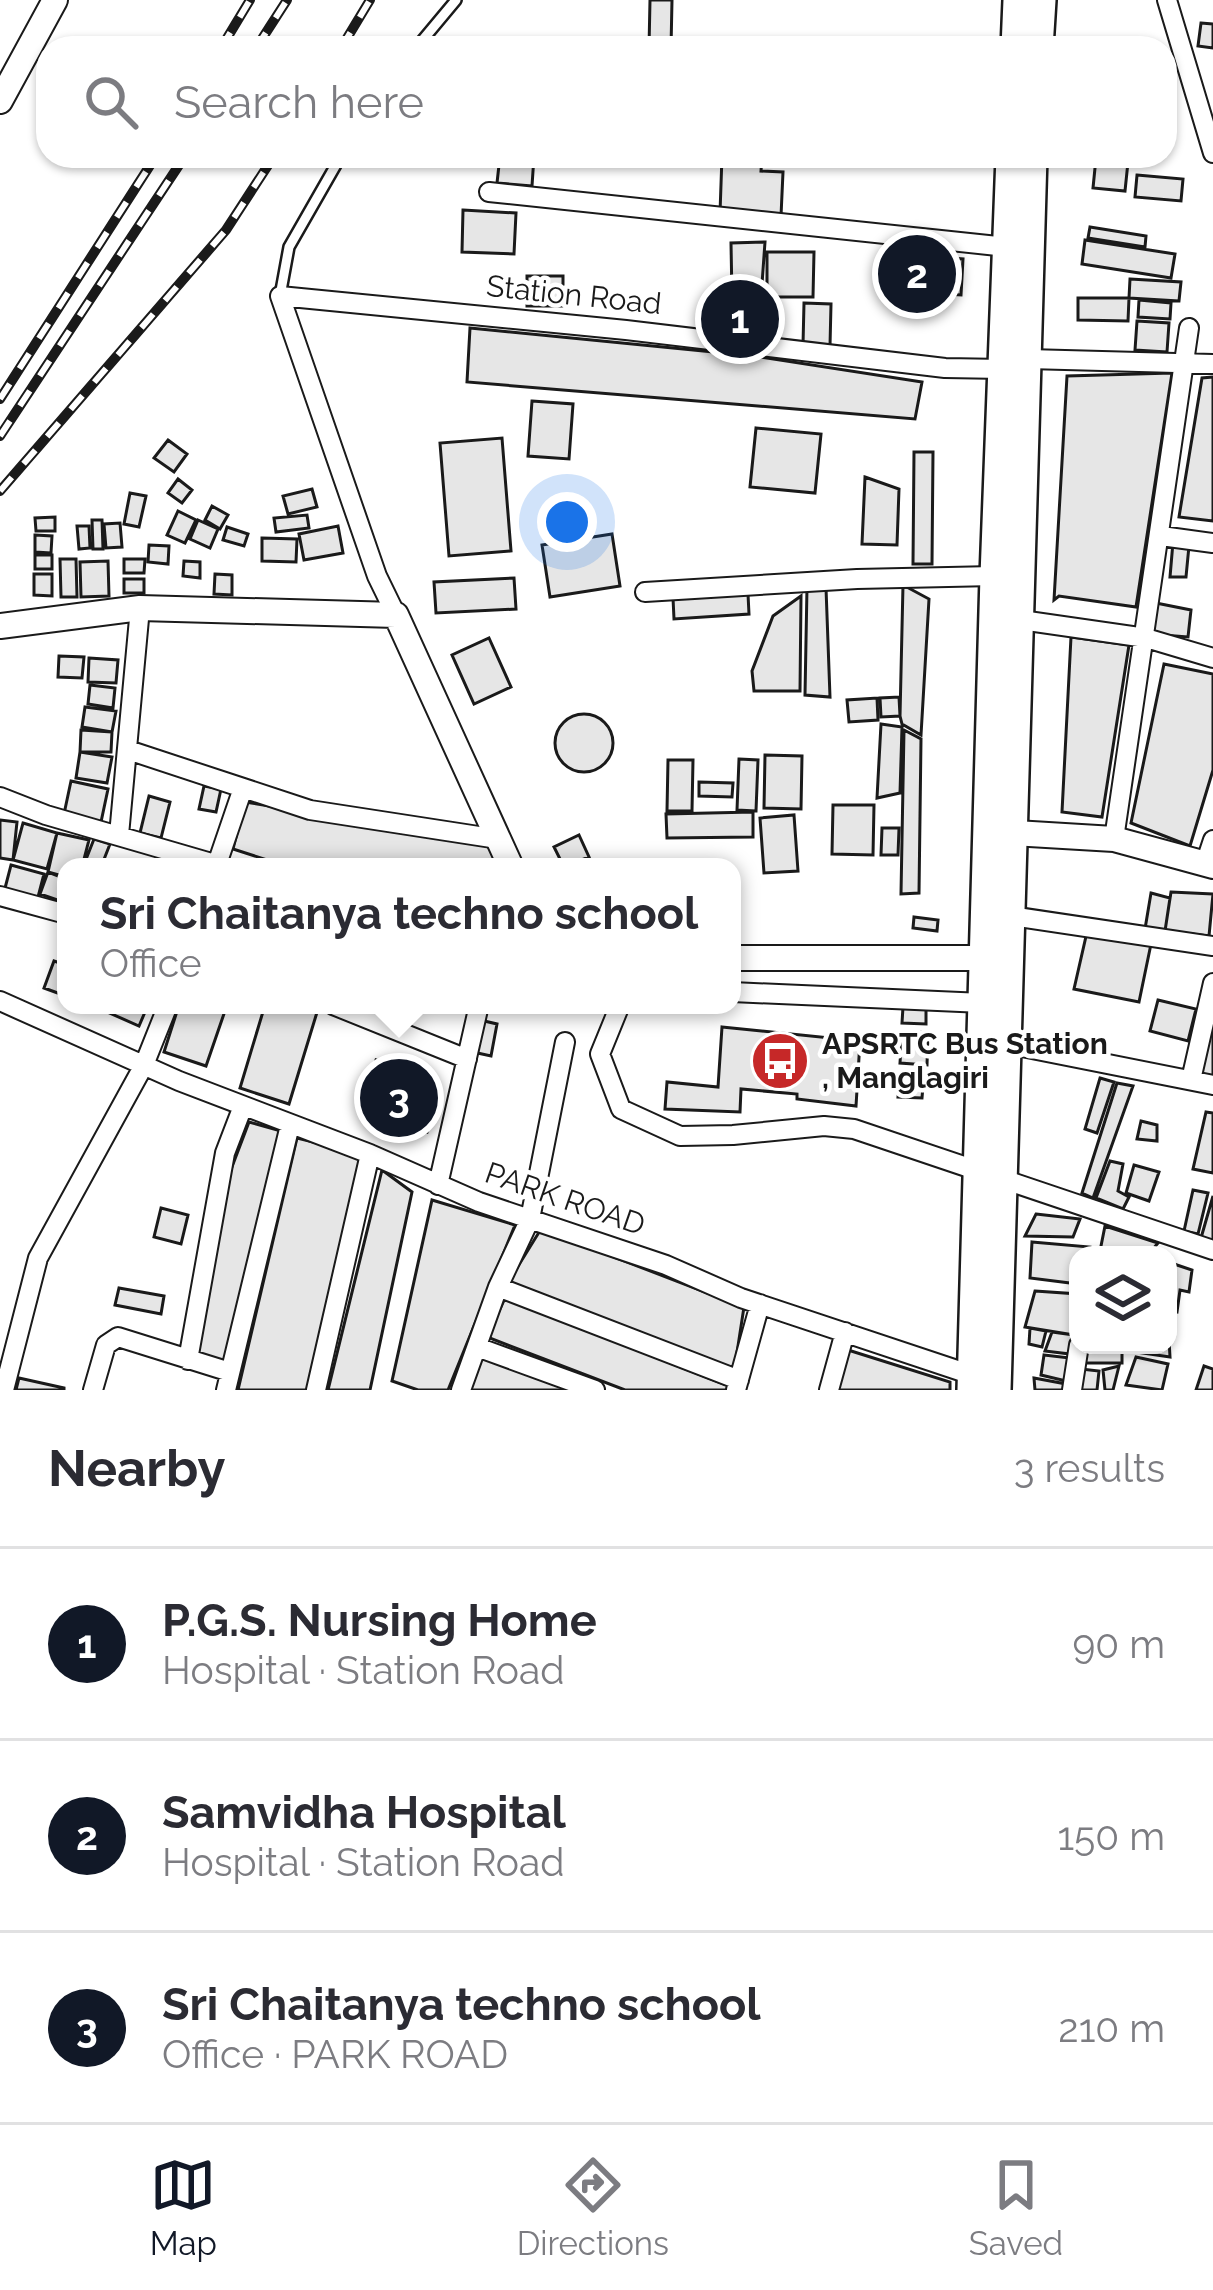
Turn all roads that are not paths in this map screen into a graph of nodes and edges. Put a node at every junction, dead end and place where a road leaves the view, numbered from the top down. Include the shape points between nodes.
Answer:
1 (55, 0) edge
2 (457, 0) edge
3 (1017, 0) edge
4 (1042, 0) edge
5 (1167, 0) edge
6 (426, 36) edge
7 (1016, 36) edge
8 (1040, 36) edge
9 (1177, 36) edge
10 (1177, 37) edge
11 (1213, 85) edge
12 (1191, 88) junction
13 (0, 101) edge
14 (1213, 153) edge
15 (334, 168) edge
16 (1010, 168) edge
17 (1032, 168) edge
18 (489, 192) dead end
19 (1007, 248) junction
20 (280, 296) junction
21 (1189, 328) dead end
22 (1016, 364) junction
23 (1186, 364) junction
24 (1213, 364) edge
25 (1161, 536) junction
26 (1213, 544) edge
27 (994, 576) junction
28 (645, 592) dead end
29 (140, 608) junction
30 (396, 615) junction
31 (1021, 620) junction
32 (0, 626) edge
33 (1146, 638) junction
34 (1213, 658) edge
35 (128, 750) junction
36 (243, 788) junction
37 (0, 797) edge
38 (1000, 832) junction
39 (119, 835) junction
40 (498, 839) junction
41 (1114, 839) junction
42 (1210, 857) edge
43 (194, 858) edge
44 (222, 858) edge
45 (506, 858) edge
46 (0, 896) edge
47 (57, 912) edge
48 (1011, 916) junction
49 (1213, 946) edge
50 (741, 958) edge
51 (996, 958) junction
52 (1213, 983) edge
53 (741, 992) edge
54 (0, 1002) edge
55 (983, 1003) junction
56 (164, 1014) edge
57 (355, 1014) edge
58 (477, 1014) edge
59 (616, 1014) edge
60 (566, 1042) dead end
61 (1007, 1044) junction
62 (467, 1059) junction
63 (144, 1065) junction
64 (1191, 1080) junction
65 (1213, 1085) edge
66 (243, 1106) junction
67 (290, 1125) junction
68 (370, 1154) junction
69 (991, 1173) junction
70 (438, 1185) junction
71 (530, 1219) junction
72 (1213, 1250) edge
73 (498, 1287) junction
74 (760, 1304) junction
75 (844, 1332) junction
76 (477, 1347) junction
77 (1078, 1354) edge
78 (188, 1360) junction
79 (228, 1381) edge
80 (737, 1385) edge
81 (990, 1386) edge
82 (4, 1390) edge
83 (93, 1390) edge
84 (316, 1390) edge
85 (461, 1390) edge
86 (595, 1390) edge
87 (830, 1390) edge
88 (1072, 1390) edge

1 - 13 street
2 - 6 lane
3 - 7 main road
4 - 8 main road
5 - 9 street
10 - 12 street
11 - 12 street
12 - 14 street
15 - 20 lane via 289,247
16 - 19 main road
17 - 22 main road
18 - 19 street
19 - 22 main road
20 - 22 street, Station Road via 945,368
20 - 30 street
21 - 23 street
22 - 23 street, Station Road
22 - 27 main road
22 - 31 main road
23 - 24 street, Station Road
23 - 25 street
25 - 26 street
25 - 33 street
27 - 28 street
27 - 38 main road
29 - 30 street
29 - 32 street
29 - 35 street
30 - 40 street
31 - 33 street
31 - 38 main road
33 - 34 street
33 - 41 street
35 - 36 street
35 - 39 street
36 - 40 street via 310,810
36 - 44 street
37 - 39 street
38 - 41 street
38 - 48 main road
38 - 51 main road
39 - 43 street
40 - 45 street
41 - 42 street
46 - 47 street
48 - 49 street
48 - 51 main road
50 - 51 street
51 - 55 main road
51 - 61 main road
52 - 64 street
53 - 55 street
54 - 63 street, PARK ROAD
55 - 69 main road
56 - 63 street
57 - 62 street
58 - 62 street
59 - 69 street via 600,1054 620,1109 680,1136 854,1129
60 - 71 street
61 - 64 street
61 - 69 main road
62 - 70 street
63 - 66 street, PARK ROAD
63 - 82 street via 38,1258
64 - 65 street
66 - 67 street, PARK ROAD
66 - 78 street via 225,1153
67 - 68 street, PARK ROAD
67 - 79 street
68 - 70 street, PARK ROAD
68 - 84 street
69 - 72 street
69 - 81 main road
70 - 71 street, PARK ROAD
71 - 73 street
71 - 74 street, PARK ROAD
73 - 76 street
73 - 80 street
74 - 75 street, PARK ROAD
74 - 80 street
75 - 81 street, PARK ROAD
75 - 87 street
76 - 85 street
76 - 86 street
77 - 88 street
78 - 79 street
78 - 83 street via 111,1339

